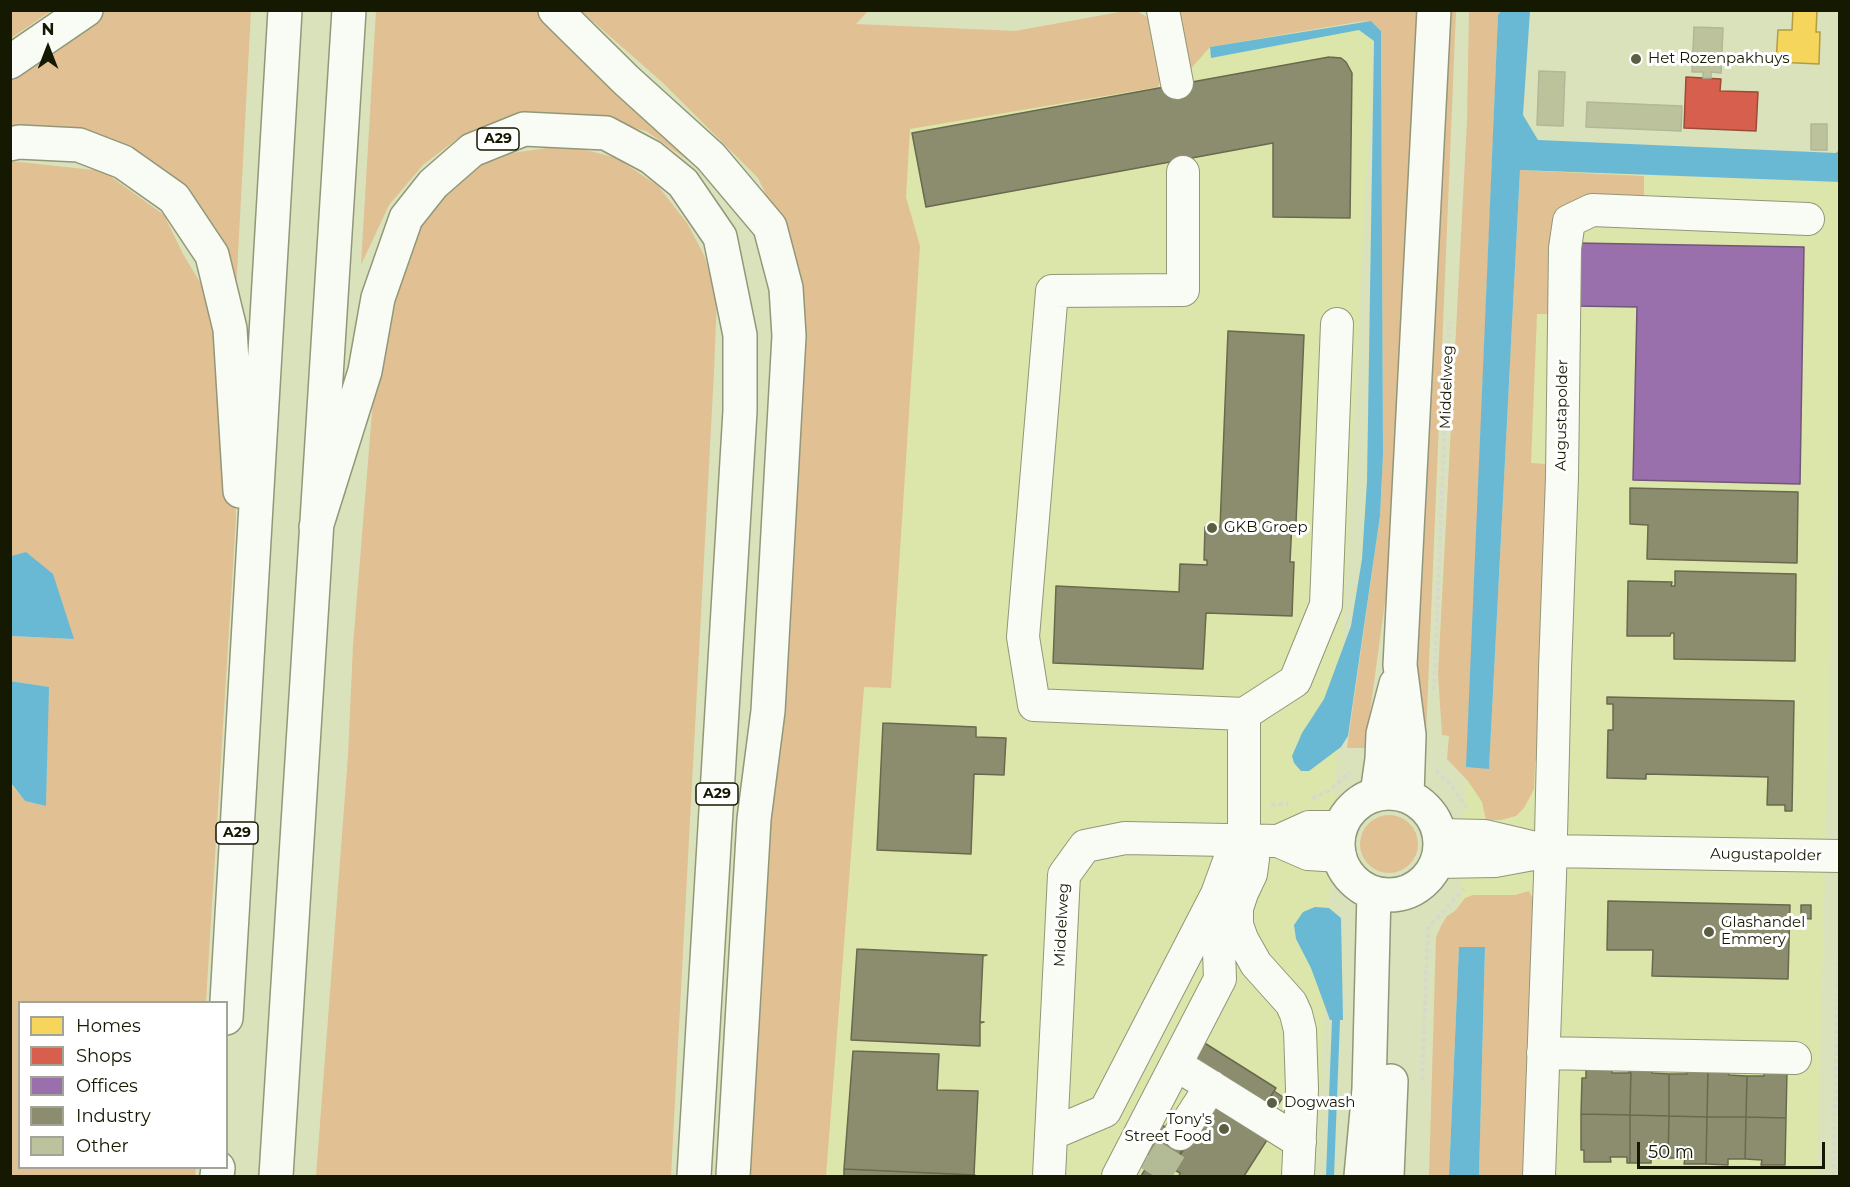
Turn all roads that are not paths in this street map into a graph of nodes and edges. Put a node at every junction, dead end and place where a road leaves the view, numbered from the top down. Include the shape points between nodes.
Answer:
1 (86, 10) edge
2 (285, 10) edge
3 (349, 10) edge
4 (555, 10) edge
5 (1163, 10) edge
6 (1434, 10) edge
7 (10, 62) edge
8 (1177, 83) dead end
9 (10, 144) edge
10 (1183, 172) dead end
11 (1808, 219) dead end
12 (1337, 324) dead end
13 (316, 526) junction
14 (248, 648) junction
15 (1244, 714) junction
16 (1392, 795) junction
17 (1244, 840) junction
18 (1340, 842) junction
19 (1438, 848) junction
20 (1549, 851) junction
21 (1839, 856) edge
22 (1386, 893) junction
23 (1217, 894) junction
24 (227, 1001) edge
25 (1543, 1053) junction
26 (1795, 1058) dead end
27 (1051, 1134) junction
28 (1180, 1134) tunnel mouth
29 (1300, 1142) junction
30 (276, 1176) edge
31 (694, 1176) edge
32 (733, 1176) edge
33 (1049, 1176) edge
34 (1118, 1176) edge
35 (1298, 1176) edge
36 (1361, 1176) edge
37 (1387, 1176) edge
38 (1539, 1176) edge

1 - 7 main road
2 - 14 main road, A29
3 - 13 main road, A29
4 - 32 main road, A29 via 711,157 741,192 770,228 786,288 789,336 768,711 754,819
5 - 8 street
6 - 16 main road via 1400,665 1383,734 1395,760
9 - 14 main road, A29 via 80,145 123,162 174,198 212,255 230,328
10 - 15 street via 1183,290 1052,291 1023,637 1034,705
11 - 20 street, Augustapolder via 1592,210 1569,221 1565,248 1562,477
12 - 15 street via 1326,605 1295,681
13 - 30 main road, A29
13 - 31 main road, A29 via 365,371 378,298 406,218 433,184 472,150 524,129 606,133 651,157 683,183 720,237 740,335 739,423
14 - 24 main road, A29
15 - 17 street
16 - 18 main road via 1361,801 1349,812
16 - 19 main road via 1422,805 1433,818
17 - 18 street, Middelweg via 1278,841 1309,827
17 - 23 street via 1229,861
17 - 27 street, Middelweg via 1125,838 1085,846 1064,875
17 - 29 street via 1253,859 1238,908 1238,925 1249,954 1296,1014 1301,1053
18 - 22 main road via 1347,872 1359,885
19 - 20 street, Augustapolder via 1471,849 1485,836
19 - 22 main road via 1428,877 1414,888
20 - 21 street, Augustapolder
20 - 25 street, Augustapolder
22 - 36 main road
22 - 37 main road
23 - 27 street via 1105,1110
23 - 34 street via 1220,980
25 - 26 street
25 - 38 street, Augustapolder
27 - 33 street, Middelweg
28 - 29 street via 1200,1079
29 - 35 street

